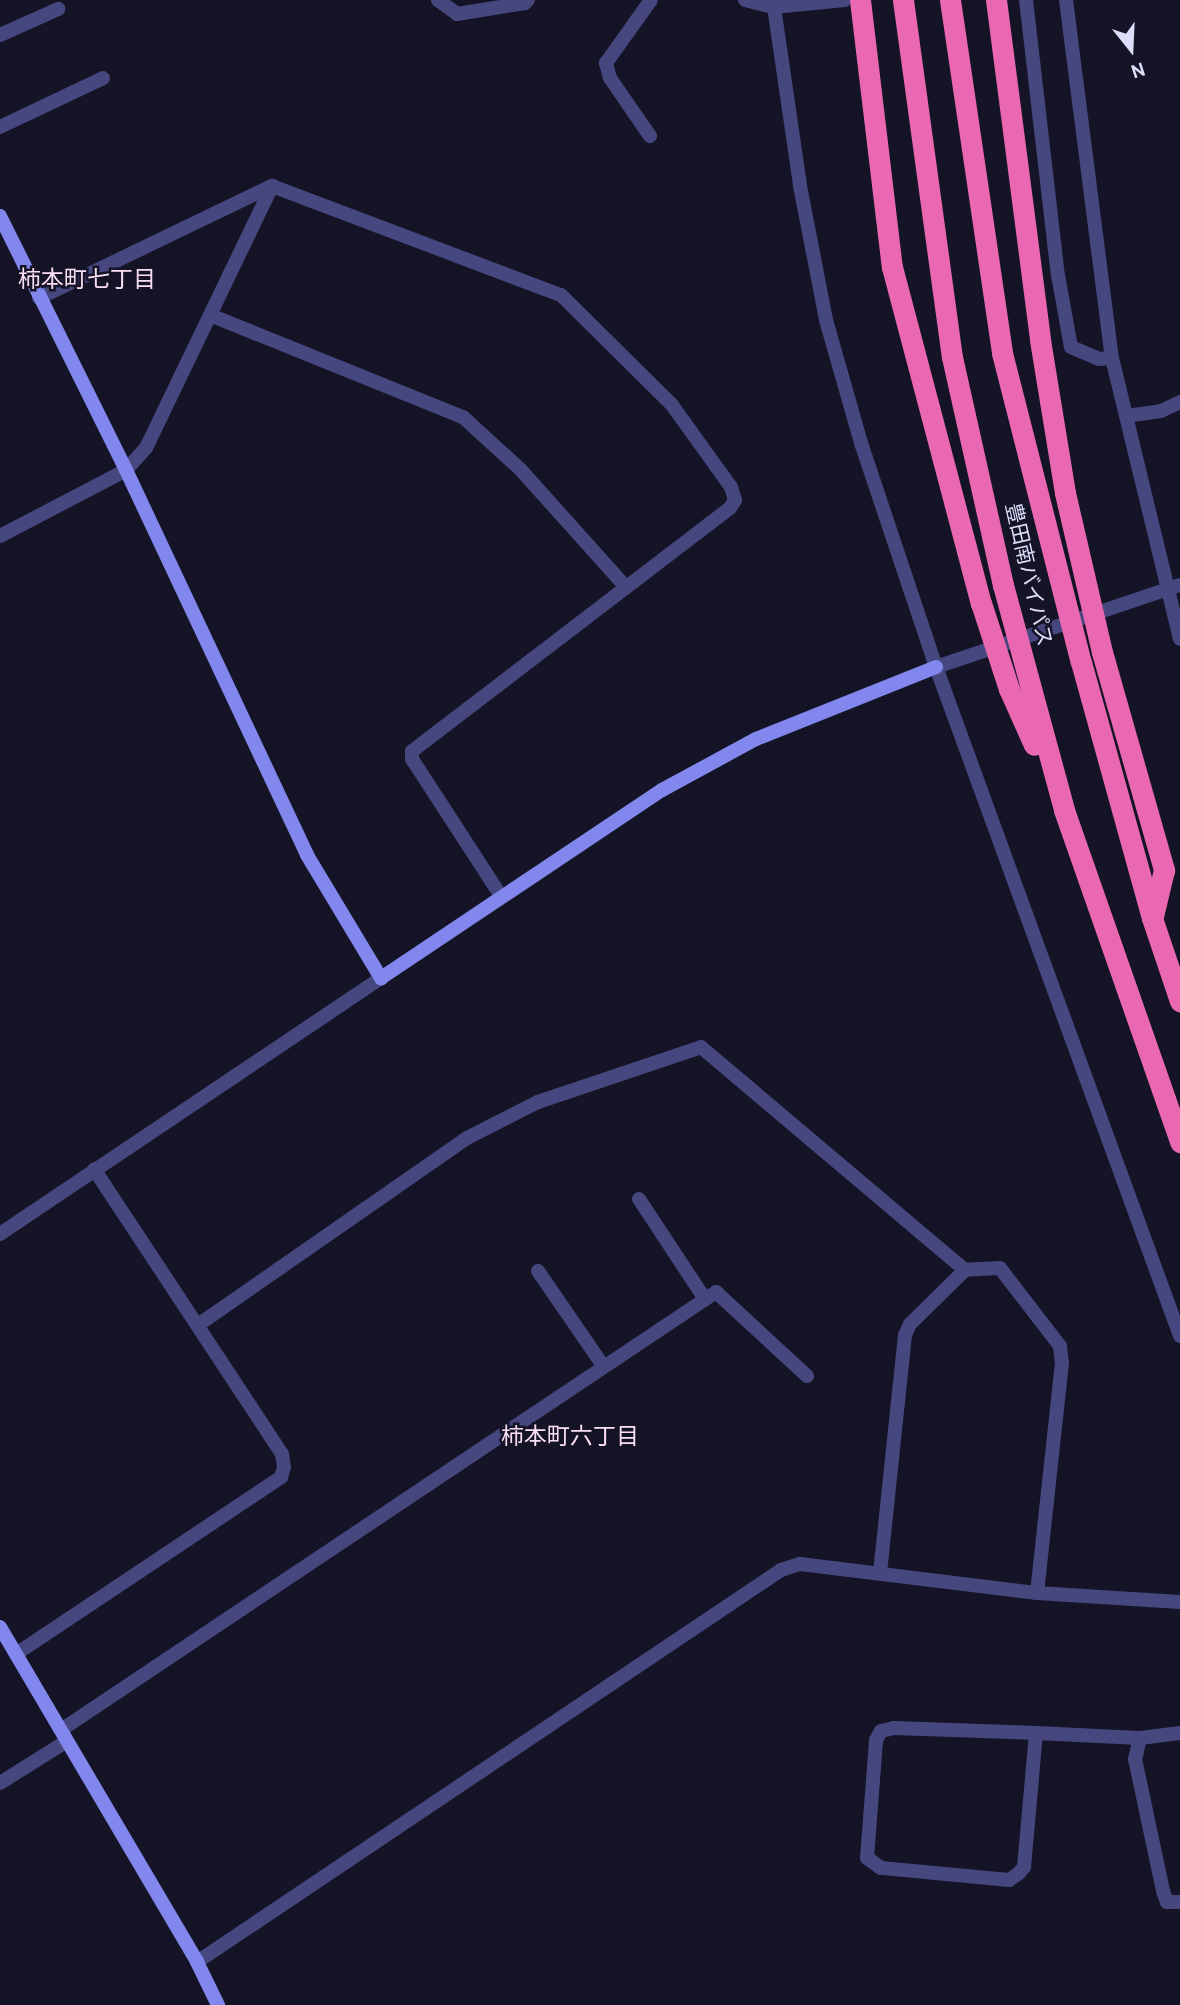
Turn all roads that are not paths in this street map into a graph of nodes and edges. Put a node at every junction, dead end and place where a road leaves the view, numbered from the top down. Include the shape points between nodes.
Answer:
1 (438, 0) edge
2 (528, 0) edge
3 (651, 0) edge
4 (745, 0) edge
5 (860, 0) edge
6 (903, 0) edge
7 (950, 0) edge
8 (996, 0) edge
9 (1026, 0) edge
10 (1066, 0) edge
11 (840, 1) edge
12 (773, 4) edge
13 (58, 9) dead end
14 (0, 35) edge
15 (103, 78) dead end
16 (0, 127) edge
17 (650, 136) dead end
18 (272, 186) junction
19 (0, 216) edge
20 (39, 298) junction
21 (210, 315) junction
22 (1112, 358) junction
23 (1180, 402) edge
24 (1126, 416) junction
25 (126, 470) junction
26 (0, 536) edge
27 (626, 587) junction
28 (1174, 588) edge
29 (1180, 639) edge
30 (936, 667) junction
31 (1064, 810) junction
32 (501, 896) junction
33 (1152, 918) junction
34 (381, 978) junction
35 (1180, 1001) edge
36 (1180, 1142) edge
37 (94, 1169) junction
38 (639, 1199) dead end
39 (0, 1234) edge
40 (965, 1270) junction
41 (538, 1271) dead end
42 (705, 1299) junction
43 (198, 1325) junction
44 (1180, 1336) edge
45 (604, 1367) junction
46 (807, 1376) dead end
47 (880, 1573) junction
48 (1037, 1593) junction
49 (1180, 1602) edge
50 (0, 1627) edge
51 (16, 1654) junction
52 (1036, 1733) junction
53 (1180, 1733) edge
54 (64, 1736) junction
55 (1140, 1738) junction
56 (0, 1783) edge
57 (1180, 1902) edge
58 (197, 1962) junction
59 (218, 2005) edge

1 - 2 street via 457,14
3 - 17 street via 606,64 610,78
4 - 12 street
5 - 31 highway via 892,267 981,603 1009,689
6 - 31 highway, 豊田南バイパス via 952,357 1009,609
7 - 33 highway, 豊田南バイパス via 1002,353
8 - 33 highway via 1038,326 1065,493 1102,652 1164,870
9 - 22 street via 1058,275 1071,347 1099,359
10 - 22 street
11 - 12 street
12 - 30 street via 826,320 861,443
13 - 14 street
15 - 16 street
18 - 20 street
18 - 21 street
18 - 27 street via 561,295 672,405 735,499 730,508
19 - 20 street
20 - 25 street
21 - 25 street via 146,448
21 - 27 street via 463,417 520,469
22 - 24 street
23 - 24 street via 1161,411
24 - 28 street
25 - 26 street
25 - 34 street via 307,855
27 - 32 street via 412,751 412,759
28 - 29 street
28 - 30 street
30 - 32 street via 756,739 662,790
30 - 44 street
31 - 36 highway, 豊田南バイパス
32 - 34 street
33 - 35 highway, 豊田南バイパス
34 - 37 street
37 - 39 street
37 - 43 street
38 - 42 street
40 - 43 street via 701,1047 538,1102 467,1138
40 - 47 street via 910,1324 905,1335
40 - 48 street via 1000,1268 1060,1346 1062,1363
41 - 45 street
42 - 45 street
42 - 46 street via 716,1292
43 - 51 street via 282,1454 281,1477
45 - 54 street
47 - 48 street
47 - 58 street via 800,1564 781,1570
48 - 49 street
50 - 51 street
51 - 54 street
52 - 52 street via 881,1731 876,1740 867,1858 881,1868 919,1872 1009,1880 1019,1873 1024,1867
52 - 55 street
53 - 55 street
54 - 56 street
54 - 58 street
55 - 57 street via 1135,1759 1163,1891 1167,1902
58 - 59 street

